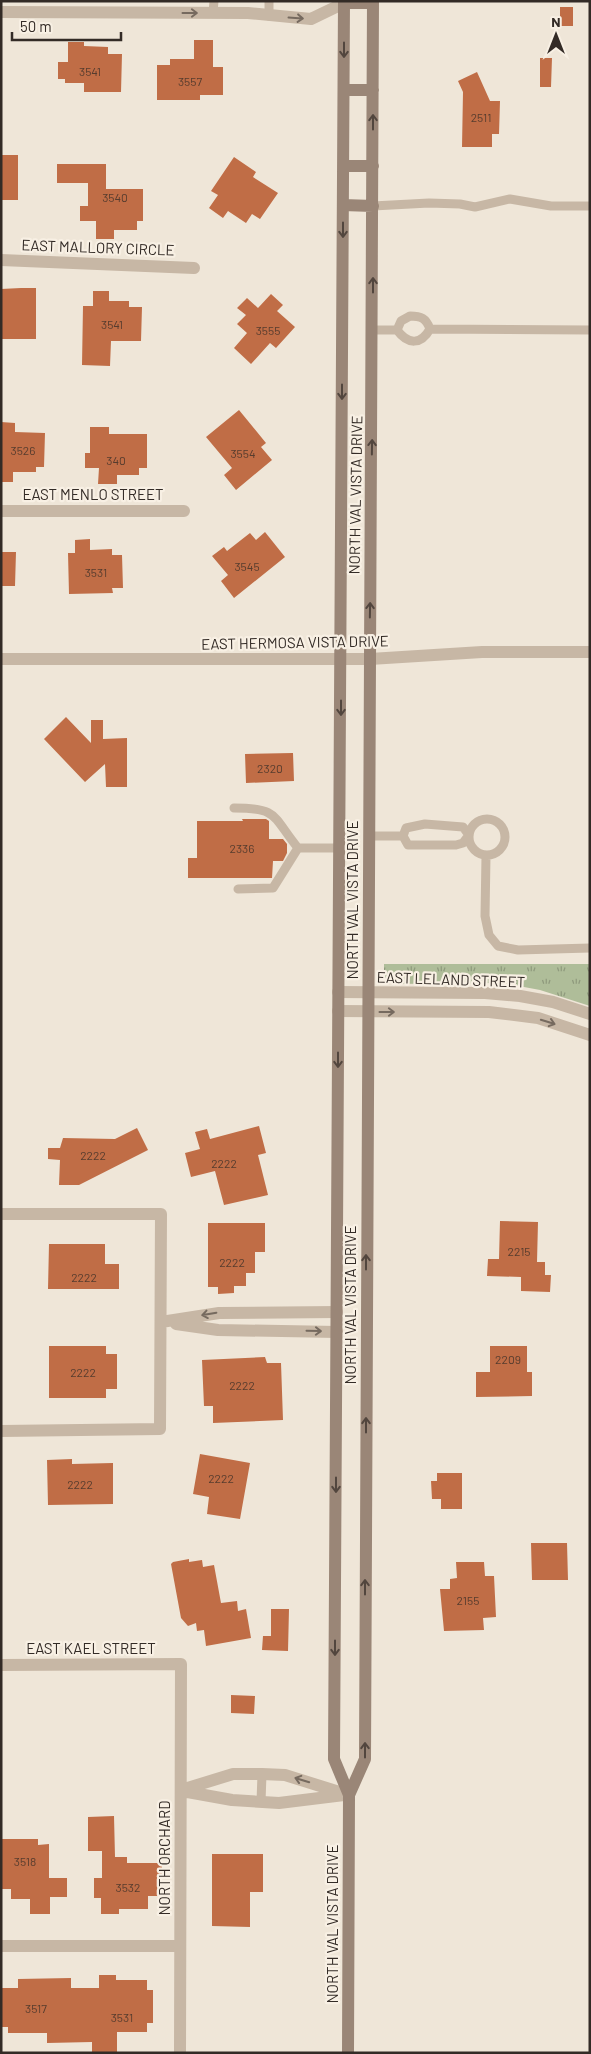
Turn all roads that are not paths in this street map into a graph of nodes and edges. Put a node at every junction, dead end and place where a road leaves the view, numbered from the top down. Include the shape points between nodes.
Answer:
1 (270, 1) edge
2 (343, 2) edge
3 (373, 2) edge
4 (110, 7) edge
5 (214, 7) edge
6 (3, 9) edge
7 (269, 16) junction
8 (344, 90) junction
9 (374, 90) junction
10 (344, 166) junction
11 (373, 166) junction
12 (343, 206) junction
13 (373, 206) junction
14 (590, 206) edge
15 (1, 260) edge
16 (194, 268) dead end
17 (430, 329) junction
18 (373, 330) junction
19 (397, 330) junction
20 (590, 330) edge
21 (1, 511) edge
22 (184, 511) dead end
23 (590, 652) edge
24 (370, 658) junction
25 (1, 659) edge
26 (341, 659) junction
27 (234, 808) dead end
28 (469, 835) junction
29 (369, 836) junction
30 (403, 836) junction
31 (298, 848) junction
32 (339, 848) junction
33 (486, 856) junction
34 (279, 860) dead end
35 (283, 871) junction
36 (238, 889) dead end
37 (590, 948) edge
38 (338, 992) junction
39 (368, 992) junction
40 (338, 1012) junction
41 (368, 1012) junction
42 (590, 1014) edge
43 (590, 1035) edge
44 (1, 1214) edge
45 (279, 1312) junction
46 (337, 1312) junction
47 (161, 1322) junction
48 (280, 1331) junction
49 (337, 1332) junction
50 (1, 1431) edge
51 (181, 1664) joint
52 (1, 1665) edge
53 (262, 1774) junction
54 (181, 1790) junction
55 (348, 1795) junction
56 (260, 1802) junction
57 (1, 1946) edge
58 (180, 1946) junction
59 (180, 2053) edge
60 (348, 2053) edge

1 - 7 lane
2 - 3 main road
7 -> 2 street via 311,19
2 -> 8 main road, NORTH VAL VISTA DRIVE
3 - 9 main road, NORTH VAL VISTA DRIVE
4 -> 5 street
4 - 6 street
5 - 7 street
8 - 9 main road
8 - 10 main road, NORTH VAL VISTA DRIVE
11 -> 9 main road, NORTH VAL VISTA DRIVE
10 - 11 main road
10 - 12 main road, NORTH VAL VISTA DRIVE
11 - 13 main road, NORTH VAL VISTA DRIVE
12 - 13 main road
12 -> 26 main road, NORTH VAL VISTA DRIVE
13 - 14 lane via 429,203 475,207 510,199 551,206
18 -> 13 main road, NORTH VAL VISTA DRIVE
15 - 16 street, EAST MALLORY CIRCLE
17 - 19 lane via 426,337 411,341 403,338
17 - 19 lane via 427,320 410,316 401,321
17 - 20 lane
18 - 19 lane
24 -> 18 main road, NORTH VAL VISTA DRIVE
21 - 22 street, EAST MENLO STREET
23 - 24 street, EAST HERMOSA VISTA DRIVE via 482,652
24 - 26 street, EAST HERMOSA VISTA DRIVE
24 - 29 main road, NORTH VAL VISTA DRIVE
25 - 26 street, EAST HERMOSA VISTA DRIVE
26 -> 32 main road, NORTH VAL VISTA DRIVE
27 - 31 lane via 259,808 274,814 282,835
28 - 30 lane via 464,843 456,845 408,845
28 - 30 lane via 463,827 425,824 406,828
28 - 33 lane via 473,849
28 - 33 lane via 473,826 483,819 501,824 506,835 504,846 495,854
29 - 30 lane
29 - 39 main road, NORTH VAL VISTA DRIVE
31 - 32 lane
31 - 35 lane
32 - 38 main road, NORTH VAL VISTA DRIVE
33 - 37 lane via 485,916 489,935 498,946 518,950
34 - 35 lane
35 - 36 lane via 273,888
38 - 39 street, EAST LELAND STREET
38 - 40 main road, NORTH VAL VISTA DRIVE
39 - 41 main road, NORTH VAL VISTA DRIVE
39 - 42 street, EAST LELAND STREET via 520,996
40 - 41 street
40 -> 46 main road, NORTH VAL VISTA DRIVE
41 -> 43 street via 489,1012 538,1018
55 -> 41 main road, NORTH VAL VISTA DRIVE via 365,1759
44 - 47 street via 161,1214
45 - 46 street
45 -> 47 street via 219,1313
45 - 48 street
46 - 49 main road, NORTH VAL VISTA DRIVE
47 - 48 street via 218,1330
47 - 50 street via 160,1429
48 -> 49 street
49 -> 55 main road, NORTH VAL VISTA DRIVE via 334,1759
51 - 52 street, EAST KAEL STREET
51 - 54 street, NORTH ORCHARD
53 - 54 street via 233,1774
55 -> 53 street via 285,1775
53 - 56 lane
54 - 56 street
54 - 58 street, NORTH ORCHARD
55 - 56 street via 279,1803
55 - 60 main road, NORTH VAL VISTA DRIVE
57 - 58 street
58 - 59 street, NORTH ORCHARD

